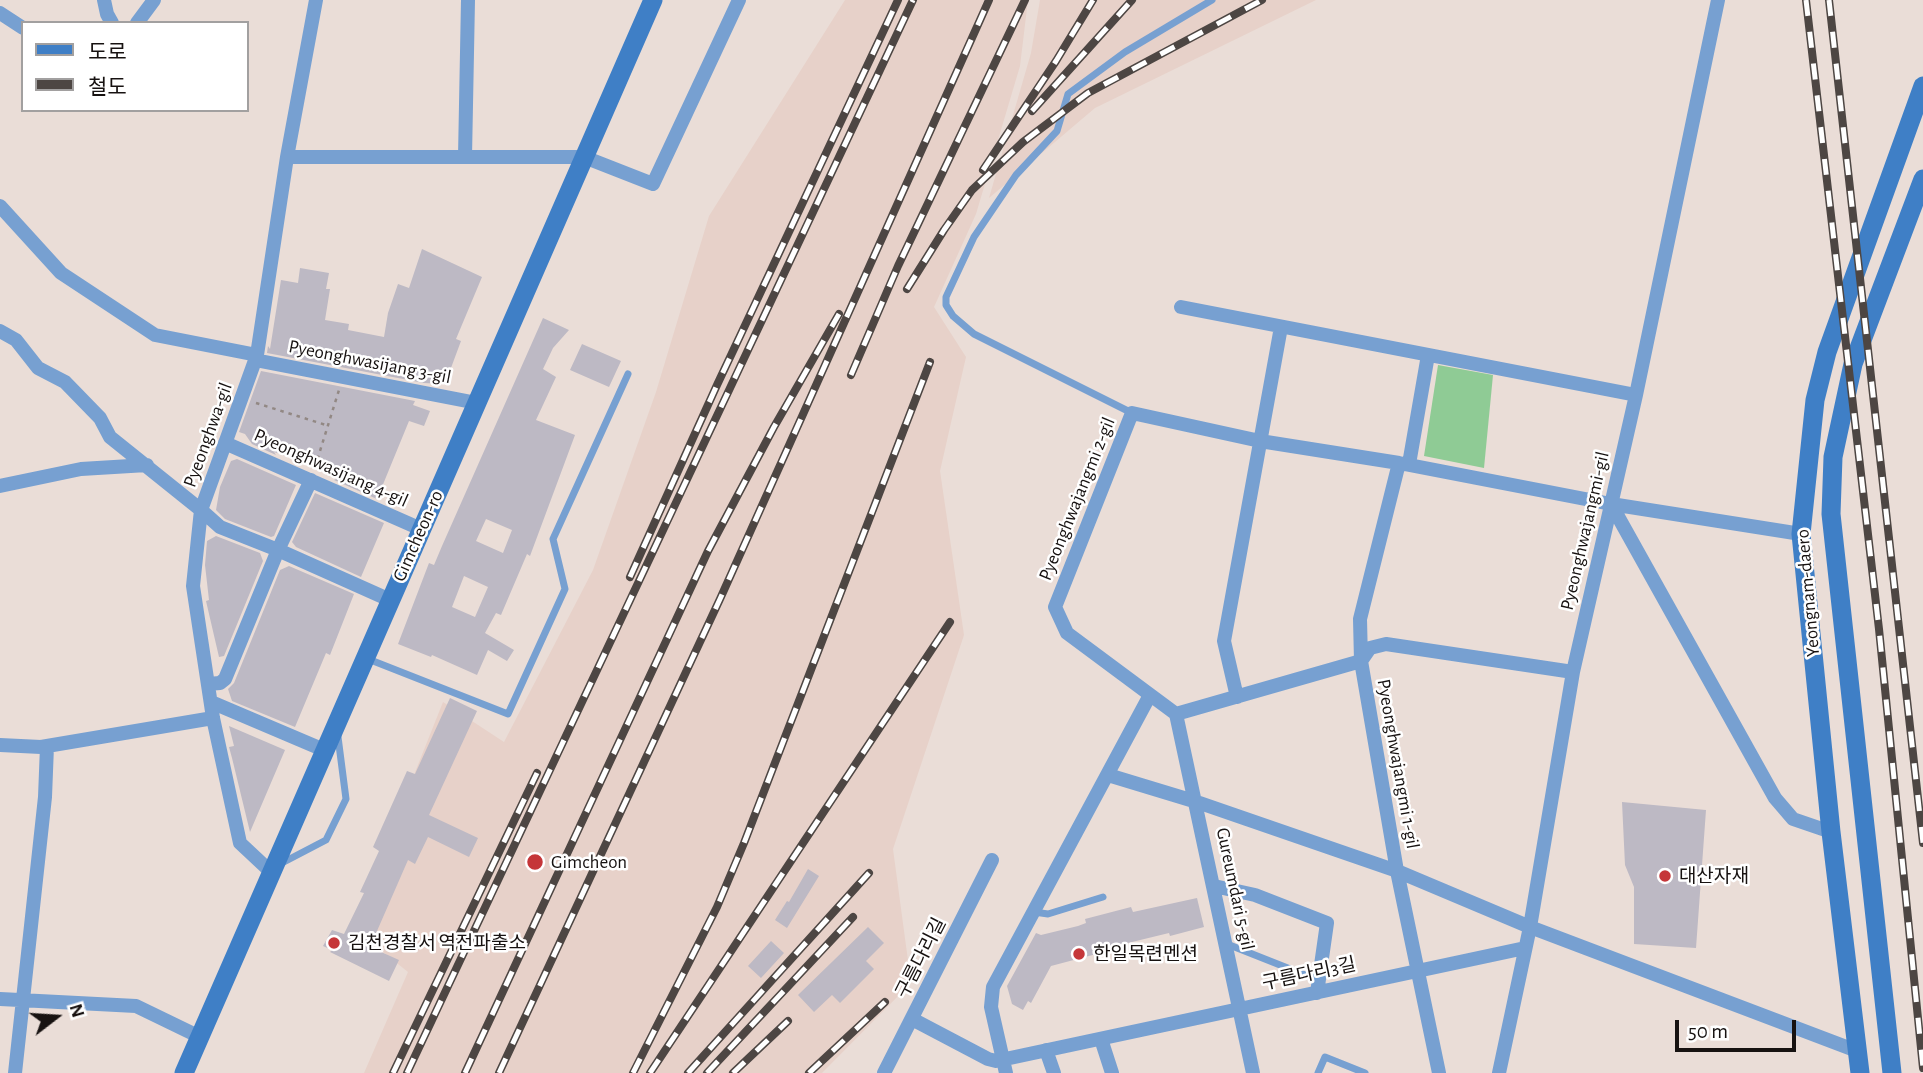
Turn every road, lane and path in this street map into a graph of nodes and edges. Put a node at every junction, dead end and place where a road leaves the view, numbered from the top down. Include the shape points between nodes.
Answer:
1 (104, 0) edge
2 (154, 0) edge
3 (316, 0) edge
4 (468, 0) edge
5 (653, 0) edge
6 (739, 0) edge
7 (1212, 0) edge
8 (1718, 0) edge
9 (0, 13) edge
10 (112, 21) edge
11 (138, 21) edge
12 (21, 27) edge
13 (1923, 86) edge
14 (287, 157) junction
15 (465, 157) junction
16 (584, 157) junction
17 (1923, 179) edge
18 (0, 206) edge
19 (1181, 307) dead end
20 (1281, 327) junction
21 (0, 331) edge
22 (1428, 355) junction
23 (256, 357) junction
24 (628, 373) dead end
25 (343, 376) junction
26 (1636, 395) junction
27 (242, 398) junction
28 (477, 403) junction
29 (1132, 414) junction
30 (327, 426) junction
31 (1260, 442) junction
32 (225, 443) junction
33 (1404, 463) junction
34 (315, 465) dead end
35 (147, 466) junction
36 (311, 480) junction
37 (0, 486) edge
38 (1611, 504) junction
39 (201, 510) junction
40 (421, 529) junction
41 (1801, 534) junction
42 (278, 550) junction
43 (390, 600) junction
44 (365, 658) junction
45 (1361, 662) junction
46 (1573, 672) junction
47 (208, 684) junction
48 (1150, 695) junction
49 (1237, 697) junction
50 (211, 702) junction
51 (1176, 714) junction
52 (214, 718) junction
53 (336, 724) junction
54 (0, 745) edge
55 (47, 746) junction
56 (324, 750) junction
57 (1108, 775) junction
58 (1197, 802) junction
59 (1830, 832) junction
60 (992, 860) dead end
61 (272, 870) junction
62 (1397, 870) junction
63 (1214, 886) junction
64 (1103, 897) dead end
65 (1034, 912) junction
66 (1530, 927) junction
67 (1227, 944) junction
68 (1525, 948) junction
69 (1418, 971) junction
70 (1317, 986) junction
71 (0, 999) edge
72 (22, 1000) junction
73 (1240, 1009) junction
74 (912, 1019) junction
75 (200, 1037) junction
76 (1101, 1039) junction
77 (1046, 1050) junction
78 (1857, 1051) junction
79 (1005, 1066) edge
80 (15, 1073) edge
81 (184, 1073) edge
82 (884, 1073) edge
83 (1054, 1073) edge
84 (1112, 1073) edge
85 (1253, 1073) edge
86 (1318, 1073) edge
87 (1366, 1073) edge
88 (1439, 1073) edge
89 (1499, 1073) edge
90 (1860, 1073) edge
91 (1892, 1073) edge

1 - 10 street
2 - 11 street
3 - 14 street, Pyeonghwa-gil
4 - 15 street
5 - 16 main road, Gimcheon-ro
6 - 16 street via 653,184
7 - 29 lane via 1125,52 1068,94 1057,131 1009,185 974,237 946,297 953,316 974,334
8 - 26 street, Pyeonghwajangmi-gil
9 - 12 street
13 - 41 main road, Yeongnam-daero via 1827,352 1815,400
14 - 15 street
14 - 23 street, Pyeonghwa-gil
15 - 16 street
16 - 28 main road, Gimcheon-ro
17 - 91 main road, Yeongnam-daero via 1853,364 1833,457 1831,503
18 - 23 street, Pyeonghwasijang 3-gil via 61,272 155,335
19 - 20 street
20 - 22 street
20 - 31 street
21 - 35 street via 16,340 38,368 65,382 100,418 110,437
22 - 26 street
22 - 33 street, Pyeonghwajangmi 1-gil
23 - 25 street, Pyeonghwasijang 3-gil
23 - 27 street, Pyeonghwa-gil
24 - 44 lane via 552,539 565,589 508,714
25 - 28 street, Pyeonghwasijang 3-gil
25 - 30 path
26 - 38 street, Pyeonghwajangmi-gil
27 - 30 path
27 - 32 street, Pyeonghwa-gil
28 - 40 main road, Gimcheon-ro
29 - 31 street
29 - 48 street, Pyeonghwajangmi 2-gil via 1055,607 1067,632
30 - 34 path
31 - 33 street
31 - 49 street via 1224,641
32 - 36 street, Pyeonghwasijang 4-gil
32 - 39 street, Pyeonghwa-gil
33 - 38 street
33 - 45 street, Pyeonghwajangmi 1-gil via 1360,619
35 - 37 street via 80,469
35 - 39 street
36 - 40 street, Pyeonghwasijang 4-gil
36 - 42 street
38 - 41 street
38 - 46 street, Pyeonghwajangmi-gil
38 - 59 street via 1775,798 1793,819
39 - 42 street via 219,527
39 - 47 street, Pyeonghwa-gil via 193,586
40 - 43 main road, Gimcheon-ro
41 - 59 main road, Yeongnam-daero
42 - 43 street
42 - 47 street via 225,679
43 - 44 main road, Gimcheon-ro
44 - 53 main road, Gimcheon-ro
45 - 46 street via 1370,648 1386,644
45 - 49 street
45 - 62 street, Pyeonghwajangmi 1-gil
46 - 66 street, Pyeonghwajangmi-gil
47 - 50 street, Pyeonghwa-gil
48 - 51 street, Pyeonghwajangmi 2-gil
48 - 57 street
49 - 51 street
50 - 52 street, Pyeonghwa-gil
50 - 56 street
51 - 58 street, Gureumdari 5-gil
52 - 55 street
52 - 61 street, Pyeonghwa-gil via 240,843
53 - 56 main road, Gimcheon-ro
53 - 61 lane via 346,799 326,840
54 - 55 street
55 - 72 street
56 - 61 main road, Gimcheon-ro
57 - 58 street
57 - 65 street
58 - 62 street
58 - 63 street, Gureumdari 5-gil
59 - 78 main road, Yeongnam-daero
60 - 74 street, 구름다리길
61 - 75 main road, Gimcheon-ro
62 - 66 street
62 - 69 street, Pyeonghwajangmi 1-gil
63 - 67 street, Gureumdari 5-gil
63 - 70 street via 1255,895 1327,923
64 - 65 lane via 1048,914
65 - 79 street via 991,994
66 - 68 street, Pyeonghwajangmi-gil
66 - 78 street
67 - 70 lane
67 - 73 street, Gureumdari 5-gil
68 - 69 street, 구름다리3길
68 - 89 street, Pyeonghwajangmi-gil
69 - 70 street, 구름다리3길
69 - 88 street, Pyeonghwajangmi 1-gil
70 - 73 street, 구름다리3길
71 - 72 street
72 - 75 street via 136,1006
72 - 80 street
73 - 76 street, 구름다리3길
73 - 85 street, Gureumdari 5-gil
74 - 79 street, 구름다리3길
74 - 82 street, 구름다리길
75 - 81 main road, Gimcheon-ro
76 - 77 street, 구름다리3길
76 - 84 street
77 - 79 street, 구름다리3길
77 - 83 street
78 - 90 main road, Yeongnam-daero
86 - 87 lane via 1325,1057

